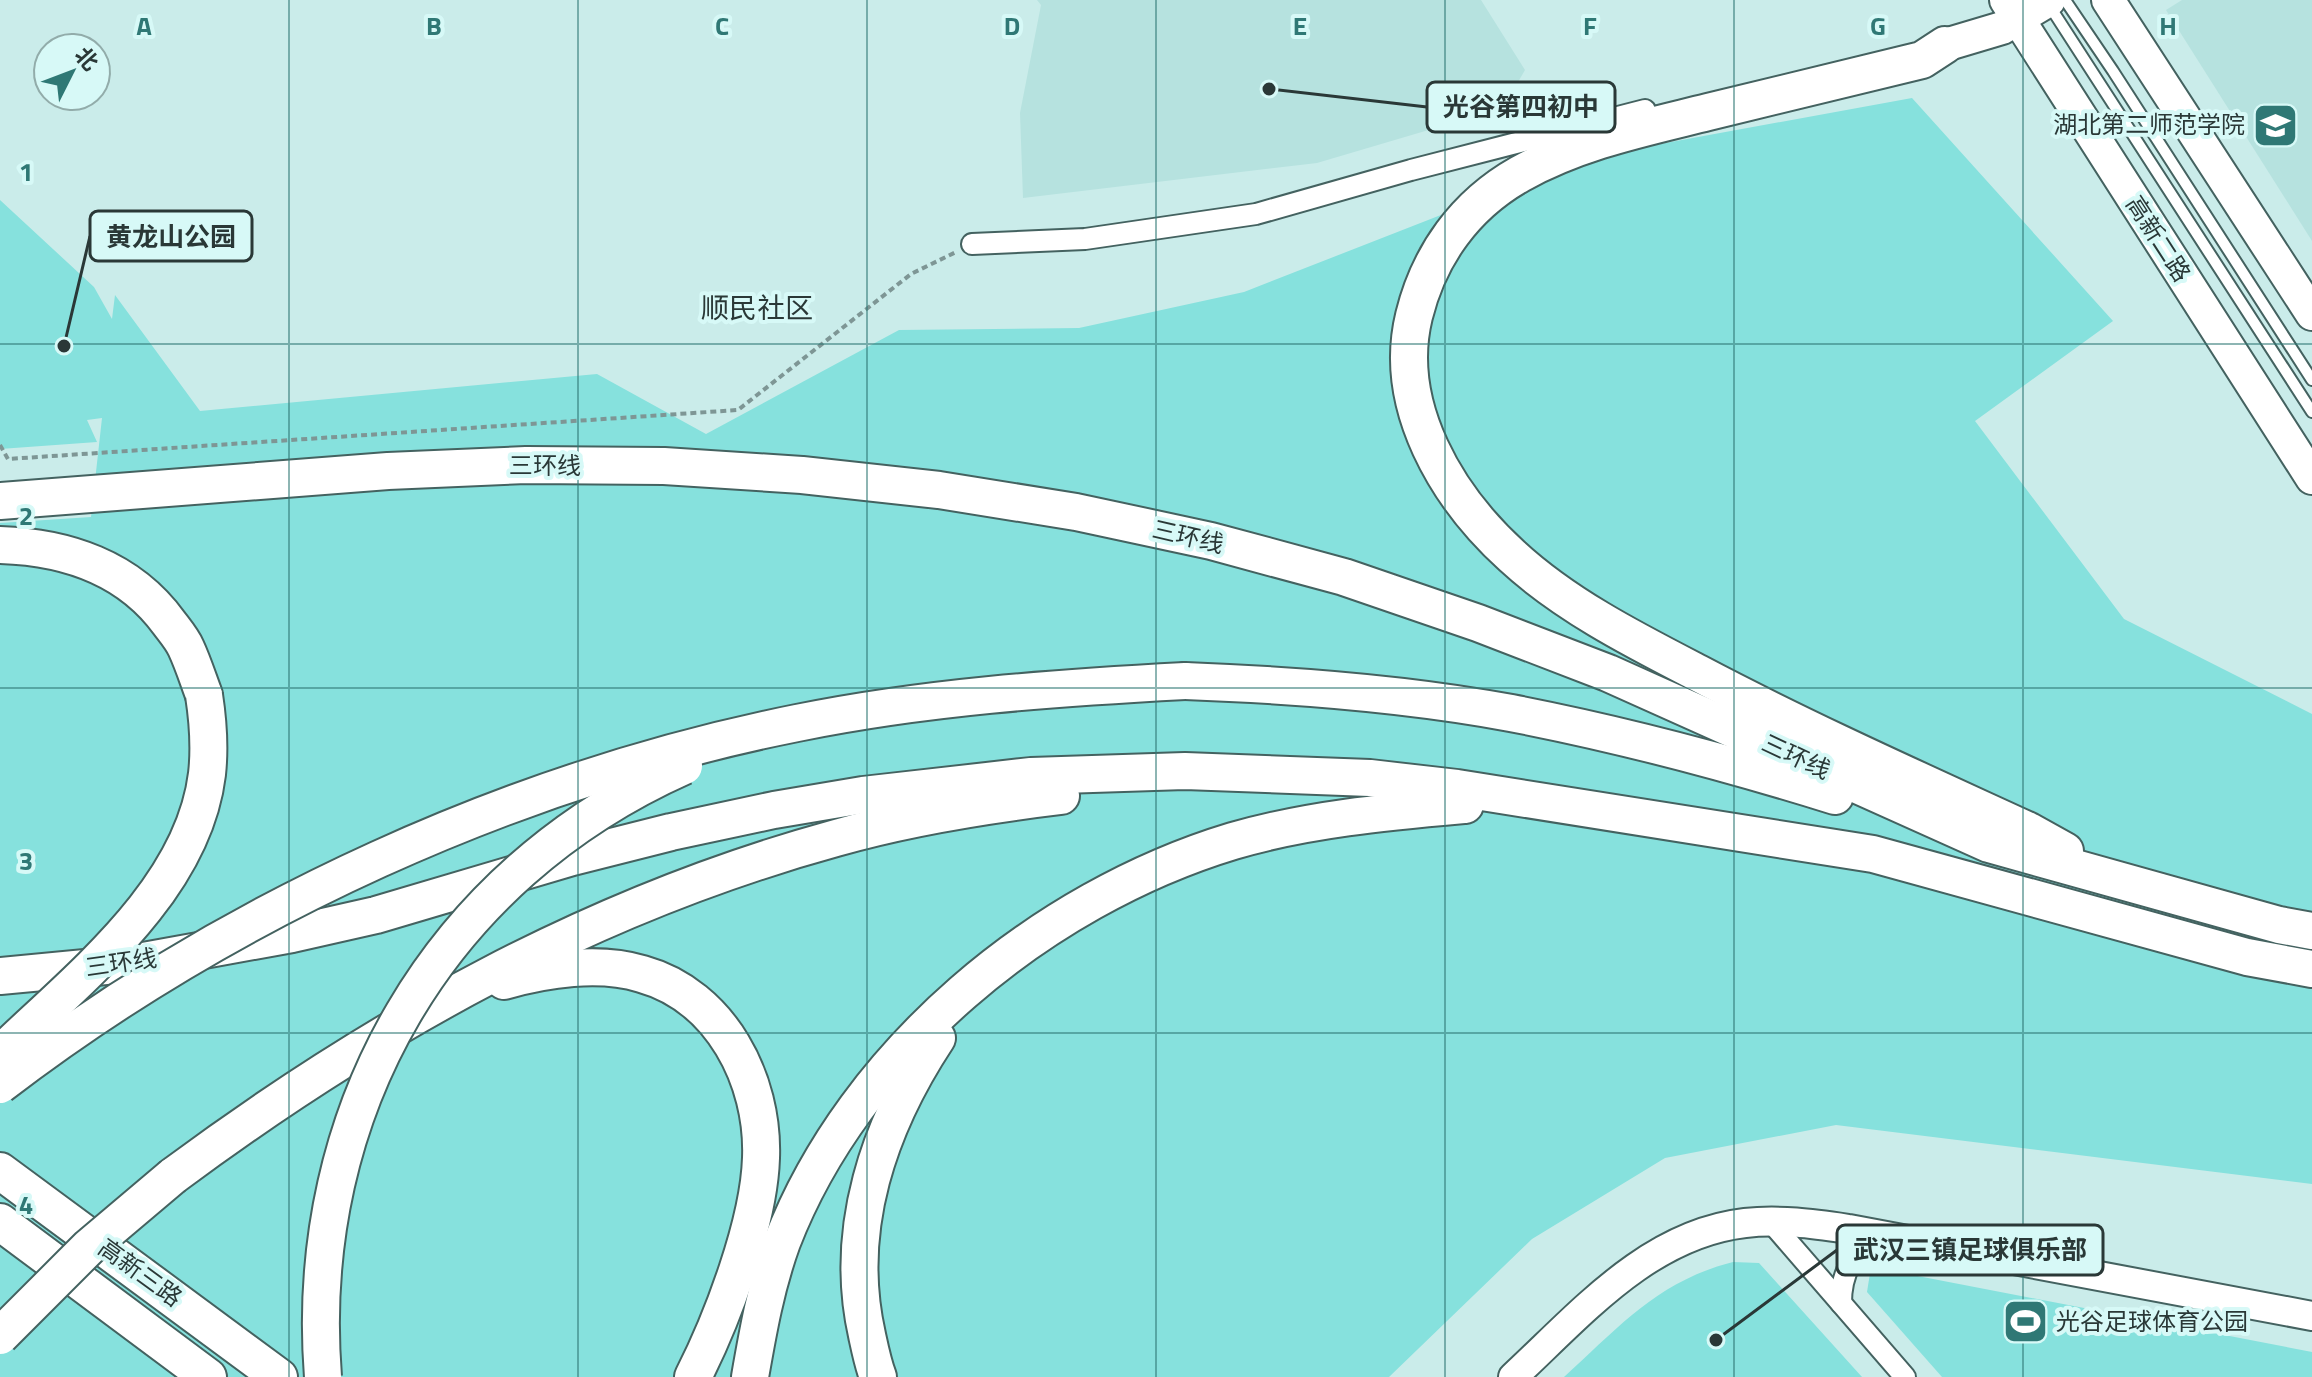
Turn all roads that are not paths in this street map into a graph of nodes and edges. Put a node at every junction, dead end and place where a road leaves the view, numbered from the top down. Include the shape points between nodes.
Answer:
1 (2052, 0) edge
2 (2108, 0) edge
3 (2012, 10) edge
4 (1945, 45) junction
5 (972, 244) road end
6 (2312, 314) edge
7 (2312, 380) edge
8 (2312, 412) edge
9 (2312, 478) edge
10 (0, 501) edge
11 (0, 545) edge
12 (798, 722) junction
13 (1274, 773) junction
14 (1551, 802) junction
15 (1989, 844) junction
16 (2122, 882) junction
17 (2312, 931) edge
18 (2312, 969) edge
19 (0, 976) edge
20 (977, 981) junction
21 (437, 1001) junction
22 (0, 1054) edge
23 (0, 1085) edge
24 (0, 1171) edge
25 (1770, 1221) junction
26 (0, 1222) edge
27 (1878, 1235) junction
28 (1841, 1303) junction
29 (2312, 1316) edge
30 (0, 1336) edge
31 (208, 1377) edge
32 (279, 1377) edge
33 (323, 1377) edge
34 (693, 1377) edge
35 (750, 1377) edge
36 (878, 1377) edge
37 (1513, 1377) edge
38 (1905, 1377) edge

1 - 3 main road
1 - 7 lane via 2113,71
1 - 8 lane
2 - 6 main road
3 - 4 main road via 2002,28
3 - 9 main road, 高新二路
4 - 5 street via 1916,43 1256,214 1085,239
4 - 16 highway via 1922,60 1616,135 1548,160 1488,195 1437,254 1421,289 1412,327 1415,405 1442,469 1476,519 1553,588 1672,660 1795,724 2029,831
10 - 15 highway, 三环线 via 388,471 664,466 939,490 1076,512 1344,577 1478,623 1608,673
11 - 22 highway, bridge via 84,558 124,579 157,607 185,646 204,695 209,735 198,814 183,852 161,886 117,940
12 - 15 highway, bridge via 937,700 1185,681 1390,696 1511,713 1710,759
12 - 23 highway, bridge via 555,788 330,883 244,926 124,998
12 - 33 highway, bridge via 667,774 596,815 498,891 410,999 377,1060 333,1193 323,1262
13 - 14 highway, 三环线 via 1370,778
13 - 19 highway, 三环线, bridge via 1045,775 863,795 671,832 376,915 252,942 127,964
13 - 21 highway via 1024,801 840,837 754,862 613,916
14 - 18 highway, 三环线 via 1873,854 2247,957
14 - 20 highway via 1371,814 1233,841 1156,870 1090,903
15 - 16 highway, 三环线
16 - 17 highway, 三环线
20 - 35 highway via 887,1069 813,1176 783,1242 761,1311
20 - 36 highway via 917,1068 870,1177 859,1241 861,1307
21 - 30 highway, bridge via 258,1113 173,1176 89,1247
21 - 34 highway via 545,972 609,968 674,987 725,1033 754,1094 762,1160 746,1239 714,1336
24 - 32 highway, 高新三路
25 - 27 street
25 - 28 street
25 - 37 street via 1706,1232 1645,1260
26 - 31 highway, 高新三路
27 - 28 street via 1851,1259
27 - 29 street
28 - 38 street

